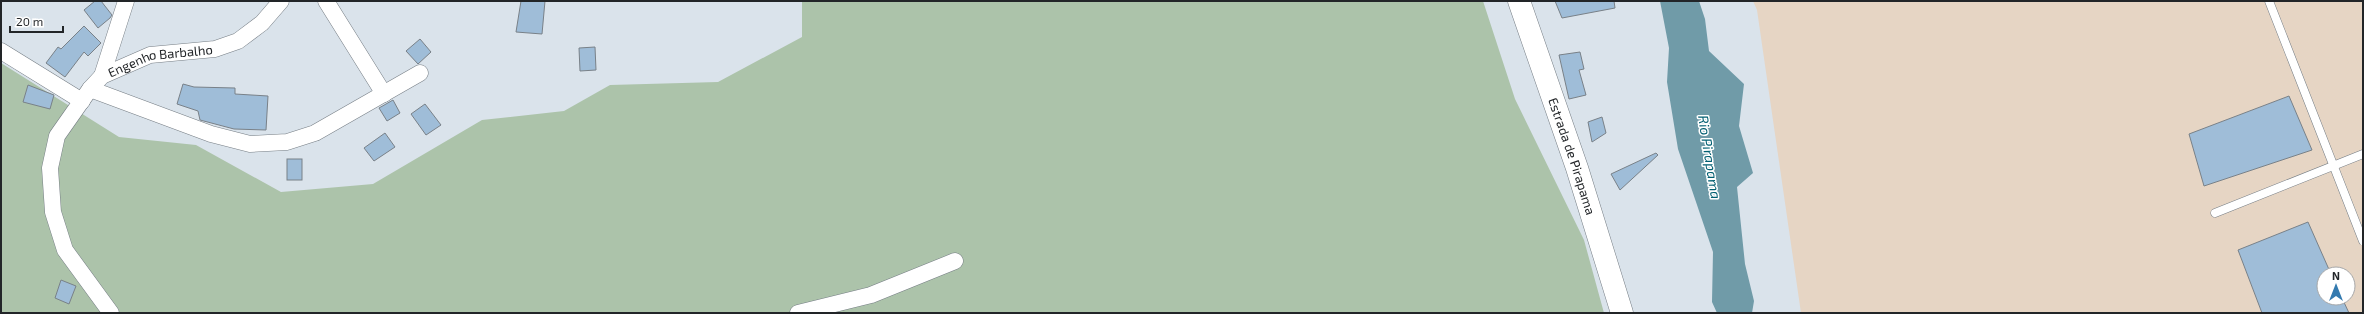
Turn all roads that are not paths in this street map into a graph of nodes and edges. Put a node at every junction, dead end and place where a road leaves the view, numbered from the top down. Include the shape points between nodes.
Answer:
1 (126, 1) edge
2 (281, 1) edge
3 (326, 1) edge
4 (1519, 1) edge
5 (2269, 1) edge
6 (1, 51) edge
7 (420, 73) dead end
8 (102, 76) junction
9 (384, 94) junction
10 (86, 95) junction
11 (2363, 154) edge
12 (2333, 166) junction
13 (2216, 213) dead end
14 (2363, 241) edge
15 (955, 261) dead end
16 (111, 313) edge
17 (798, 313) edge
18 (1622, 313) edge

1 - 8 street
2 - 8 street, Engenho Barbalho via 262,23 238,41 215,49 150,55
3 - 9 street
4 - 18 main road, Estrada de Pirapama via 1577,168
5 - 12 lane
6 - 10 street via 27,69
7 - 9 street
8 - 10 street, Engenho Barbalho
9 - 10 street via 316,133 287,142 250,144
10 - 16 street, Engenho Barbalho via 57,136 50,168 53,212 65,250
11 - 12 lane
12 - 13 lane
12 - 14 lane
15 - 17 street via 871,295

